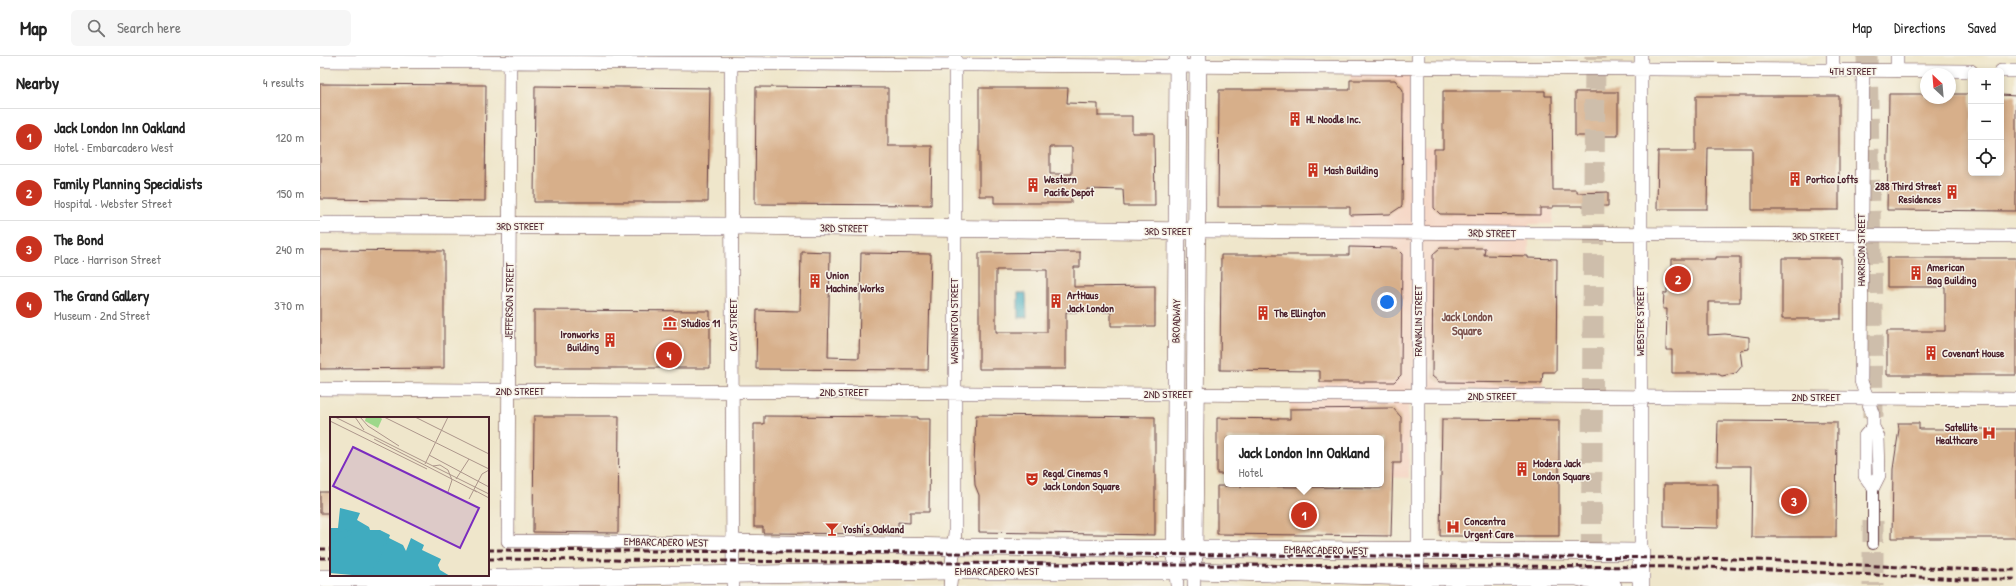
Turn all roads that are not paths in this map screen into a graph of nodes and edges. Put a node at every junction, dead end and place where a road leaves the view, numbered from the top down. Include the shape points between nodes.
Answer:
1 (1833, 56) edge
2 (1897, 56) edge
3 (320, 61) edge
4 (955, 61) edge
5 (1178, 61) edge
6 (1198, 61) edge
7 (510, 62) junction
8 (1418, 62) edge
9 (1641, 62) edge
10 (731, 64) junction
11 (1833, 71) junction
12 (1863, 71) junction
13 (1897, 71) junction
14 (1968, 71) edge
15 (2004, 71) edge
16 (2016, 71) edge
17 (320, 226) edge
18 (510, 226) junction
19 (732, 226) junction
20 (955, 230) junction
21 (1176, 231) junction
22 (1197, 231) junction
23 (1418, 232) junction
24 (1640, 234) junction
25 (1862, 236) junction
26 (2016, 236) edge
27 (320, 389) edge
28 (508, 391) junction
29 (734, 391) junction
30 (954, 393) junction
31 (1175, 394) junction
32 (1195, 394) junction
33 (1417, 396) junction
34 (1640, 397) junction
35 (1867, 397) junction
36 (2016, 399) edge
37 (1873, 487) joint
38 (508, 541) joint
39 (733, 543) junction
40 (1873, 544) dead end
41 (954, 547) junction
42 (1175, 548) junction
43 (1194, 548) junction
44 (1418, 551) junction
45 (1641, 552) junction
46 (320, 578) edge
47 (1176, 578) edge
48 (1194, 578) edge
49 (950, 579) edge
50 (1641, 580) edge
51 (733, 581) edge
52 (1418, 581) edge
53 (509, 582) edge
54 (1569, 583) edge
55 (1613, 586) edge

1 - 11 street
2 - 13 street
3 - 7 street, 4TH STREET
4 - 5 street, 4TH STREET
4 - 10 street, 4TH STREET
4 - 20 street, WASHINGTON STREET
5 - 6 street, 4TH STREET
5 - 21 street, BROADWAY
6 - 8 street, 4TH STREET
6 - 22 street, BROADWAY
7 - 10 street, 4TH STREET
7 - 18 street, JEFFERSON STREET
8 - 9 street, 4TH STREET
8 - 23 street, FRANKLIN STREET
9 - 11 street, 4TH STREET
9 - 24 street, WEBSTER STREET
10 - 19 street, CLAY STREET
11 - 12 street, 4TH STREET
12 - 13 street, 4TH STREET
12 - 25 street, HARRISON STREET
13 - 14 street, 4TH STREET
15 - 16 street
17 - 18 street, 3RD STREET
18 - 19 street, 3RD STREET
18 - 28 street, JEFFERSON STREET
19 - 20 street, 3RD STREET
19 - 29 street, CLAY STREET
20 - 21 street, 3RD STREET
20 - 30 street, WASHINGTON STREET
21 - 22 street, 3RD STREET
21 - 31 street, BROADWAY
22 - 23 street, 3RD STREET
22 - 32 street, BROADWAY
23 - 24 street, 3RD STREET
23 - 33 street, FRANKLIN STREET
24 - 25 street, 3RD STREET
24 - 34 street, WEBSTER STREET
25 - 26 street, 3RD STREET
25 - 35 street, HARRISON STREET via 1861,380
27 - 28 street, 2ND STREET
28 - 29 street, 2ND STREET
28 - 38 street, JEFFERSON STREET
29 - 30 street, 2ND STREET
29 - 39 street, CLAY STREET
30 - 31 street, 2ND STREET
30 - 41 street, WASHINGTON STREET
31 - 32 street, 2ND STREET
31 - 42 street, BROADWAY
32 - 33 street, 2ND STREET
32 - 43 street, BROADWAY
33 - 34 street, 2ND STREET
33 - 44 street, FRANKLIN STREET
34 - 35 street, 2ND STREET
34 - 45 street, WEBSTER STREET
35 - 36 street, 2ND STREET
35 - 37 street, HARRISON STREET via 1873,415 1873,427 1878,436 1879,475
37 - 40 street, HARRISON STREET
38 - 39 street, EMBARCADERO WEST
39 - 41 street, EMBARCADERO WEST
39 - 51 street, CLAY STREET
41 - 42 street, EMBARCADERO WEST
41 - 49 street, WASHINGTON STREET
42 - 43 street, EMBARCADERO WEST
42 - 47 street, BROADWAY
43 - 44 street, EMBARCADERO WEST
43 - 48 street, BROADWAY
44 - 45 street, EMBARCADERO WEST
44 - 52 street, FRANKLIN STREET
45 - 50 street, WEBSTER STREET
46 - 53 street, EMBARCADERO WEST
47 - 48 street, EMBARCADERO WEST
47 - 49 street, EMBARCADERO WEST
48 - 52 street, EMBARCADERO WEST
49 - 51 street, EMBARCADERO WEST
50 - 54 street, EMBARCADERO WEST via 1602,574
51 - 53 street, EMBARCADERO WEST
52 - 54 street, EMBARCADERO WEST
54 - 55 street, EMBARCADERO WEST

